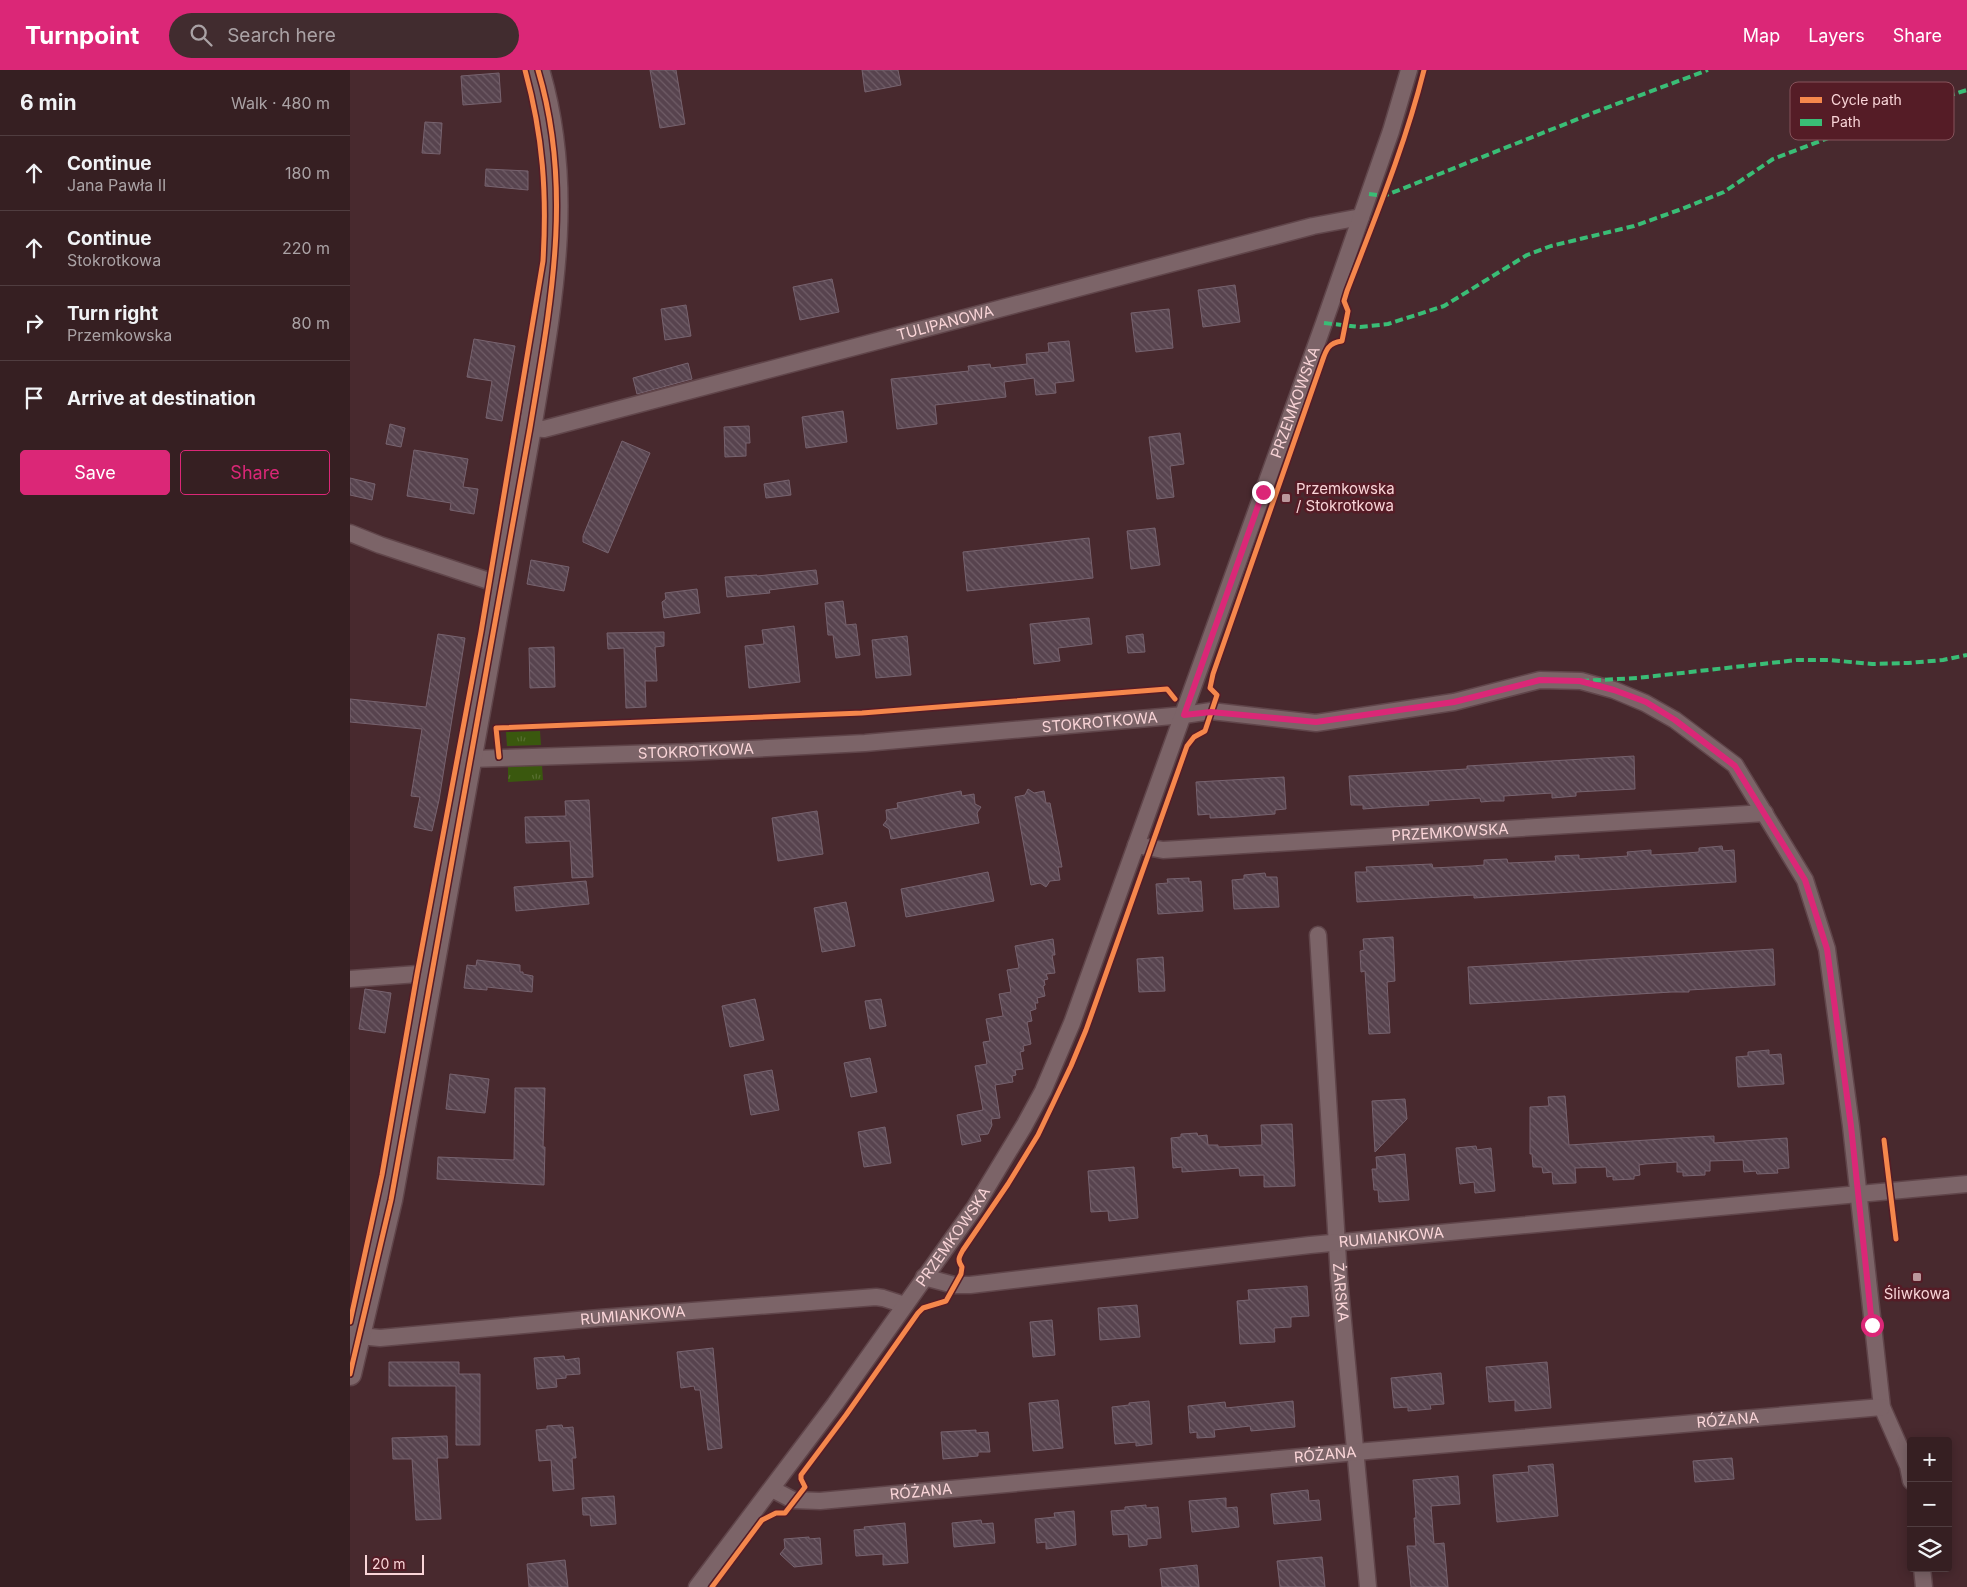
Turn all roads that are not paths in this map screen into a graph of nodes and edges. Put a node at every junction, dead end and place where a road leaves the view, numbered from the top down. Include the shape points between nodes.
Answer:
1 (538, 70) edge
2 (1409, 70) edge
3 (1361, 217) junction
4 (530, 428) junction
5 (350, 532) edge
6 (501, 585) junction
7 (1184, 715) junction
8 (470, 759) junction
9 (1765, 813) junction
10 (1136, 845) junction
11 (1318, 935) dead end
12 (430, 973) junction
13 (350, 979) edge
14 (1967, 1184) edge
15 (1859, 1195) junction
16 (1337, 1243) junction
17 (924, 1277) junction
18 (904, 1305) junction
19 (360, 1336) junction
20 (350, 1374) edge
21 (1882, 1407) junction
22 (1356, 1452) junction
23 (1907, 1464) edge
24 (772, 1489) junction
25 (1922, 1572) edge
26 (696, 1587) edge
27 (1368, 1587) edge
28 (1924, 1587) edge

1 - 4 street via 546,94 554,145 556,250
2 - 3 street, PRZEMKOWSKA
3 - 4 street, TULIPANOWA via 1313,226 544,429
3 - 7 street, PRZEMKOWSKA
4 - 6 street
5 - 6 street
6 - 8 street
7 - 8 street, STOKROTKOWA via 865,743
7 - 9 street, STOKROTKOWA via 1211,712 1316,722 1454,702 1540,680 1580,681 1646,702 1675,720 1735,766
7 - 10 street, PRZEMKOWSKA
8 - 12 street
9 - 10 street, PRZEMKOWSKA via 1163,850
9 - 15 street, STOKROTKOWA via 1805,880 1827,949
10 - 17 street, PRZEMKOWSKA via 1072,1023 1043,1091 993,1180
11 - 16 street, ŻARSKA
12 - 13 street
12 - 19 street via 391,1200
14 - 15 street
15 - 16 street, RUMIANKOWA
15 - 21 street, STOKROTKOWA
16 - 17 street, RUMIANKOWA via 970,1285 954,1285
16 - 22 street, ŻARSKA
17 - 18 street, PRZEMKOWSKA
18 - 19 street, RUMIANKOWA via 876,1297 380,1338
18 - 24 street, PRZEMKOWSKA
19 - 20 street
21 - 22 street, RÓŻANA
21 - 23 street, STOKROTKOWA
22 - 24 street, RÓŻANA via 820,1501 793,1500
22 - 27 street, ŻARSKA
24 - 26 street, PRZEMKOWSKA
25 - 28 street

